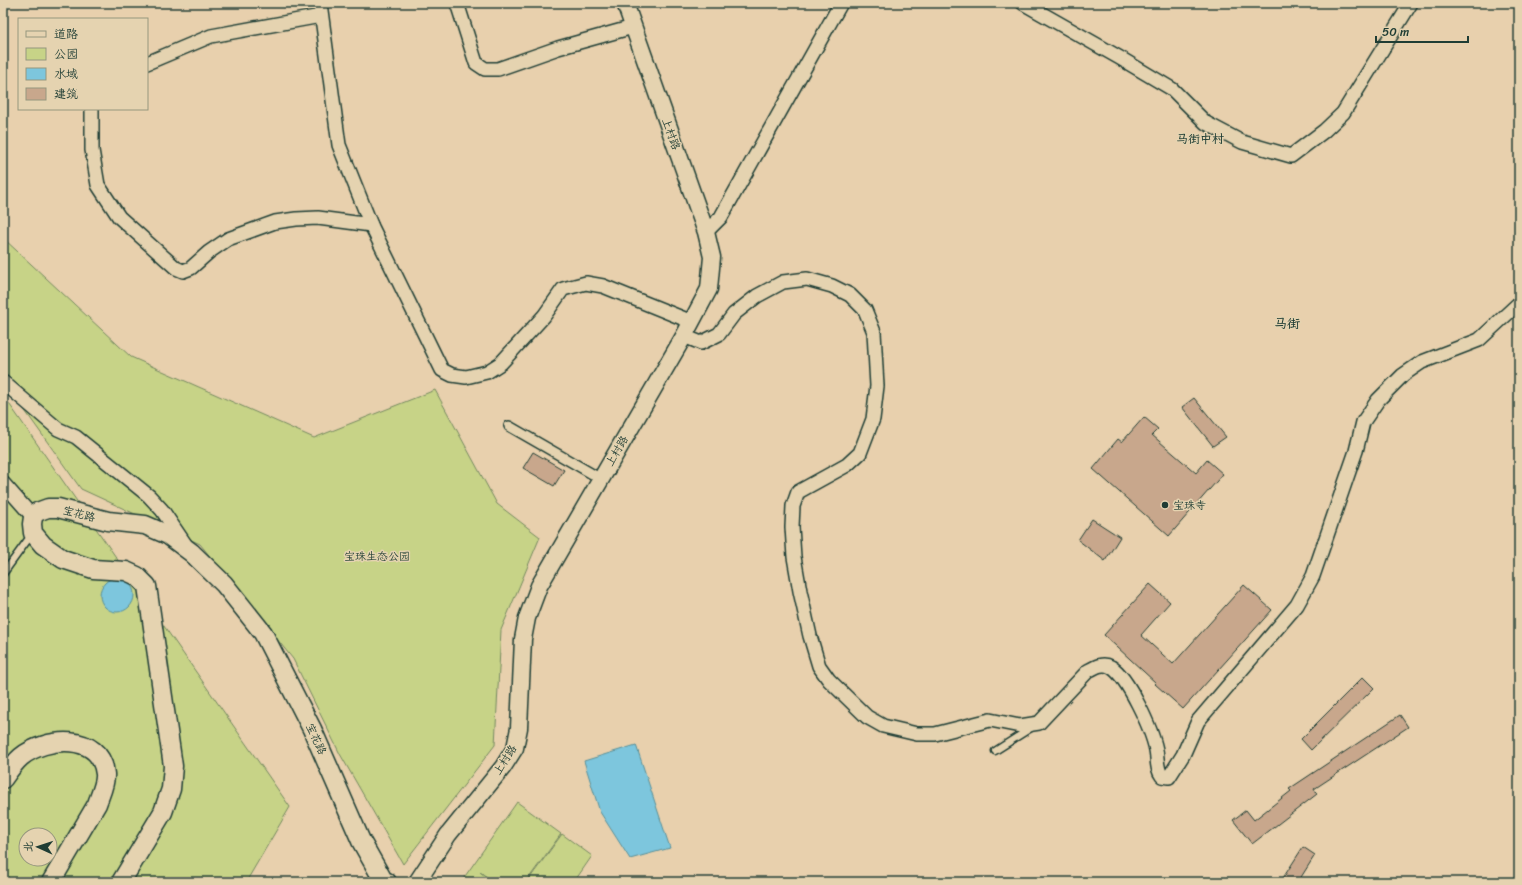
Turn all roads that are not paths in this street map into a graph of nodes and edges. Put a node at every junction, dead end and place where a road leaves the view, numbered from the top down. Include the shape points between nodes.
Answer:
1 (457, 3) edge
2 (625, 3) edge
3 (841, 3) edge
4 (1023, 3) edge
5 (1411, 3) edge
6 (321, 9) edge
7 (633, 27) junction
8 (148, 63) edge
9 (92, 110) edge
10 (370, 225) junction
11 (706, 232) junction
12 (1517, 310) edge
13 (692, 322) junction
14 (684, 336) junction
15 (3, 382) edge
16 (509, 426) dead end
17 (601, 479) junction
18 (3, 483) edge
19 (33, 525) junction
20 (192, 553) junction
21 (3, 574) edge
22 (1039, 723) junction
23 (995, 751) dead end
24 (3, 779) edge
25 (51, 882) edge
26 (120, 882) edge
27 (387, 882) edge
28 (417, 882) edge

1 - 7 street via 476,63 485,69 498,69 558,48
2 - 7 street, 上村路
3 - 11 street via 721,217
4 - 5 street via 1172,89 1206,123 1242,142 1291,156 1343,113
6 - 8 street via 211,36
6 - 10 street via 339,145
7 - 11 street, 上村路
9 - 10 street via 92,150 98,185 119,217 176,268 183,271 191,268 228,239 275,222 318,218
10 - 13 street via 442,370 452,375 466,377 487,372 501,363 544,316 563,289 586,283 603,286
11 - 13 street, 上村路 via 712,257 708,288
12 - 22 street via 1479,340 1422,362 1403,375 1378,400 1363,422 1356,451 1314,576 1297,605 1198,721 1183,755 1169,777 1162,776 1159,771 1156,749 1148,726 1126,682 1110,666 1098,665 1088,671
13 - 14 street, 上村路
14 - 17 street, 上村路
14 - 22 street via 701,342 719,334 734,314 757,296 783,282 807,278 850,295 865,310 874,332 878,386 873,420 860,453 846,466 798,492 793,506 795,564 808,628 819,666 829,680 867,717 883,726 900,731 935,734 990,720 1020,726
15 - 20 street via 58,429 76,437 149,496
16 - 17 street
17 - 28 street, 上村路 via 539,586 527,618 523,639 520,728 515,748 448,835
18 - 19 street
19 - 20 main road, 宝花路 via 37,512 58,508 108,521 145,525 168,535
19 - 21 lane
19 - 26 main road via 42,545 63,559 93,569 126,571 137,576 147,586 173,766 171,789 163,812
20 - 27 main road, 宝花路 via 224,584 263,634 312,729 361,841 383,880
22 - 23 lane
24 - 25 main road via 21,757 54,743 79,743 96,754 102,764 105,775 97,804

